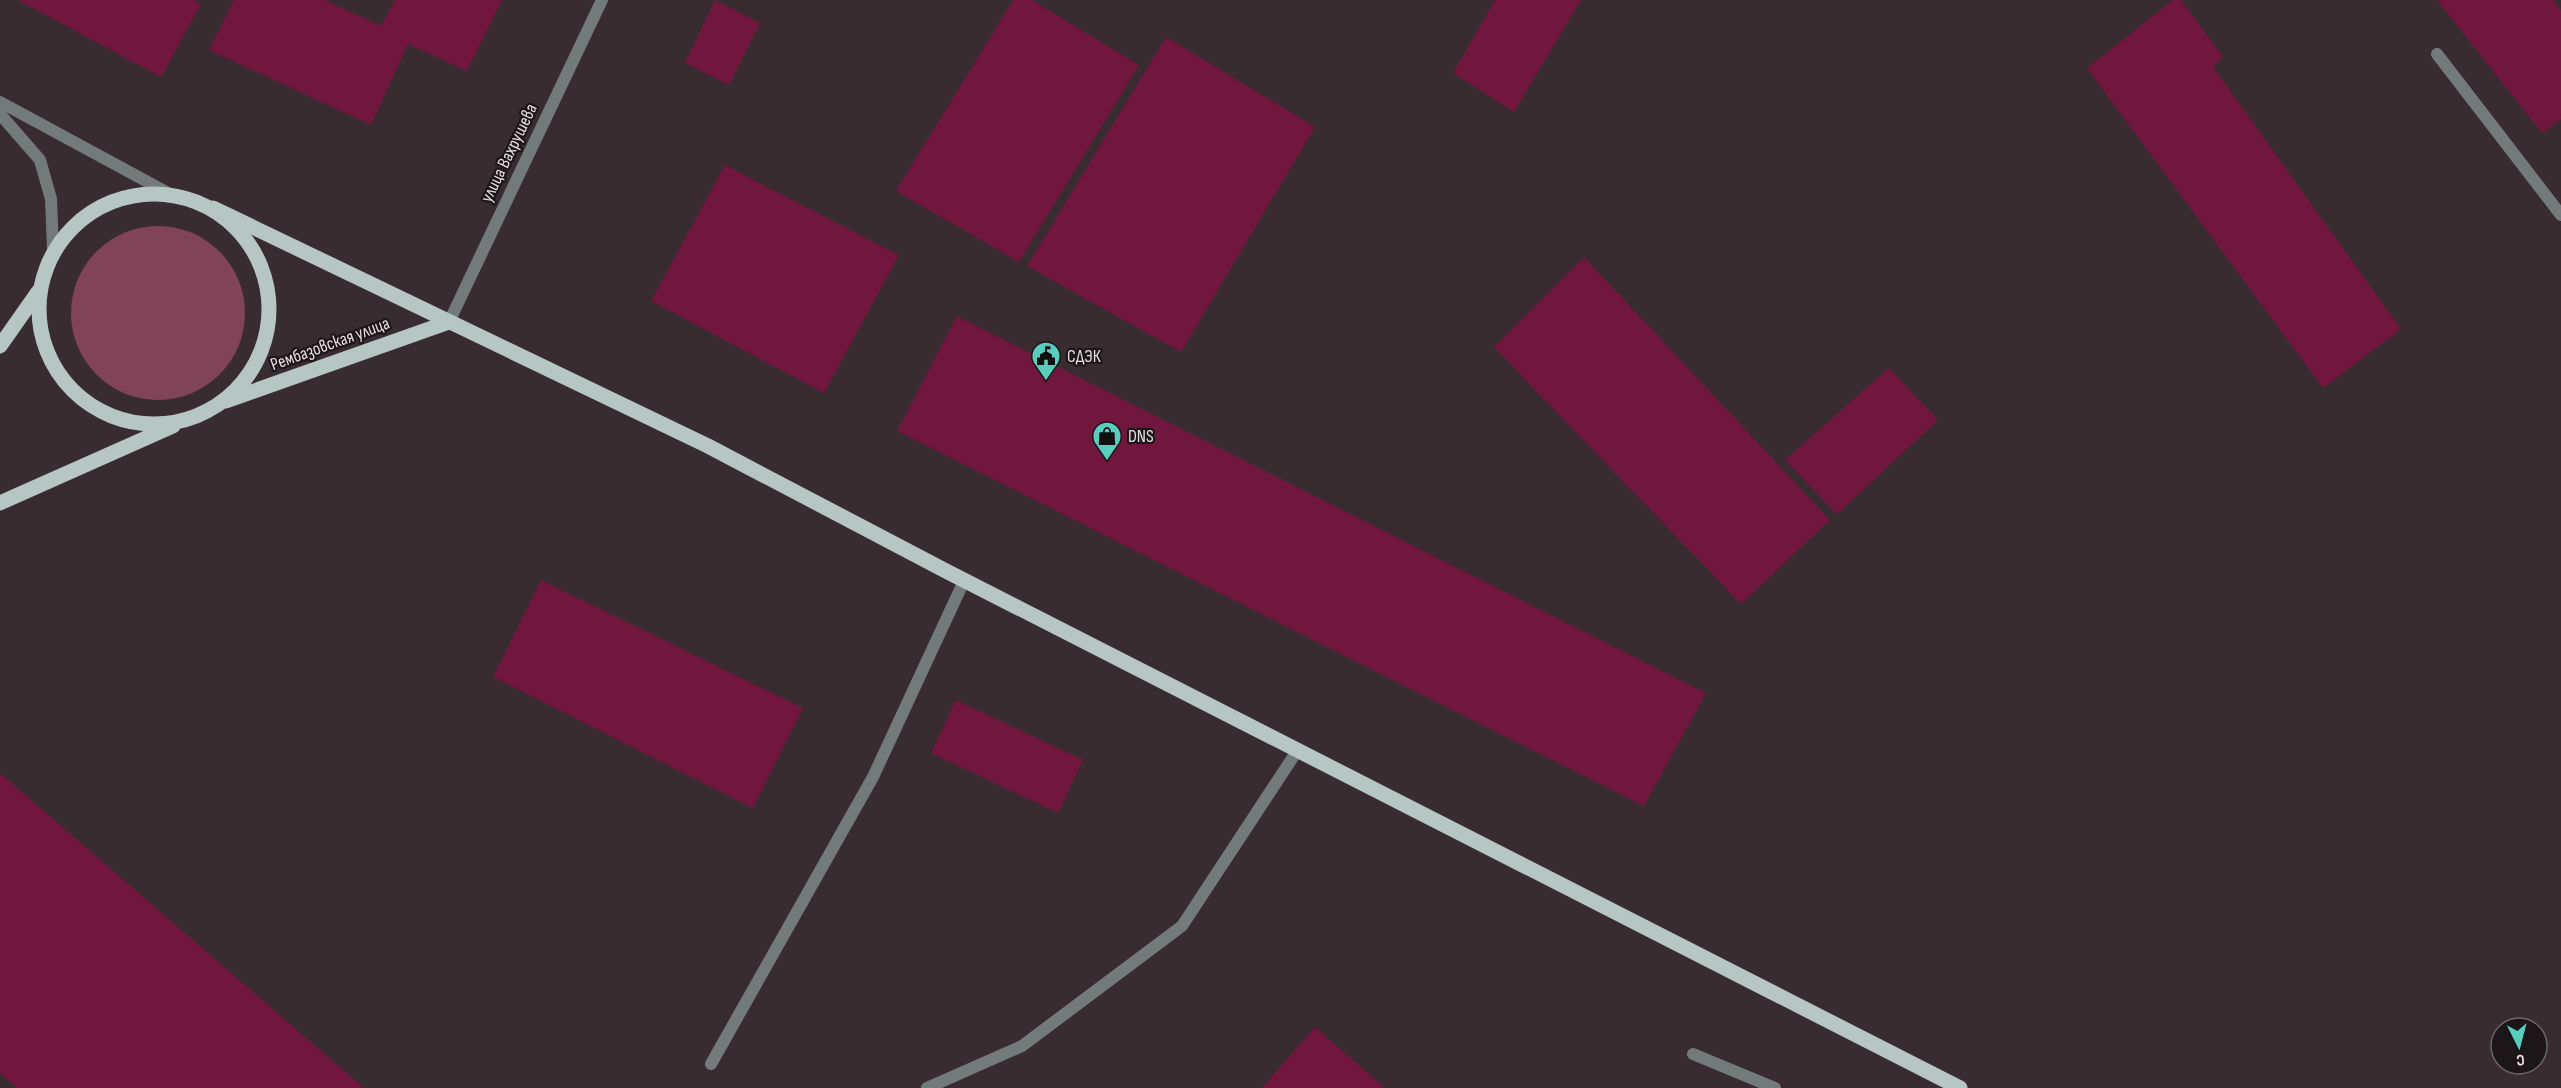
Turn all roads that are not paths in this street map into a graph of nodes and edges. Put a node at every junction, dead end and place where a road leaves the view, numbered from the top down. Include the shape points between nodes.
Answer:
1 (603, 0) edge
2 (2437, 54) dead end
3 (0, 102) edge
4 (0, 114) edge
5 (170, 194) junction
6 (213, 208) junction
7 (2561, 215) edge
8 (53, 249) junction
9 (38, 292) junction
10 (449, 322) junction
11 (0, 346) edge
12 (223, 402) junction
13 (182, 422) junction
14 (0, 503) edge
15 (964, 581) junction
16 (1297, 752) junction
17 (1693, 1054) dead end
18 (711, 1064) dead end
19 (927, 1088) edge
20 (1775, 1088) edge
21 (1960, 1088) edge

1 - 10 street, улица Вахрушева
2 - 7 street
3 - 5 street
4 - 8 street via 40,160 51,199
5 - 6 main road
5 - 8 main road via 125,196 84,215
6 - 10 main road
6 - 12 main road via 247,239 267,280 269,326 254,368
8 - 9 main road
9 - 11 main road
9 - 13 main road via 41,338 60,379 94,409 137,424
10 - 12 main road, Рембазовская улица
10 - 15 main road via 708,446
12 - 13 main road, Рембазовская улица
13 - 14 main road
15 - 16 main road
15 - 18 street via 873,777
16 - 19 street via 1182,926 1022,1046
16 - 21 main road
17 - 20 street

